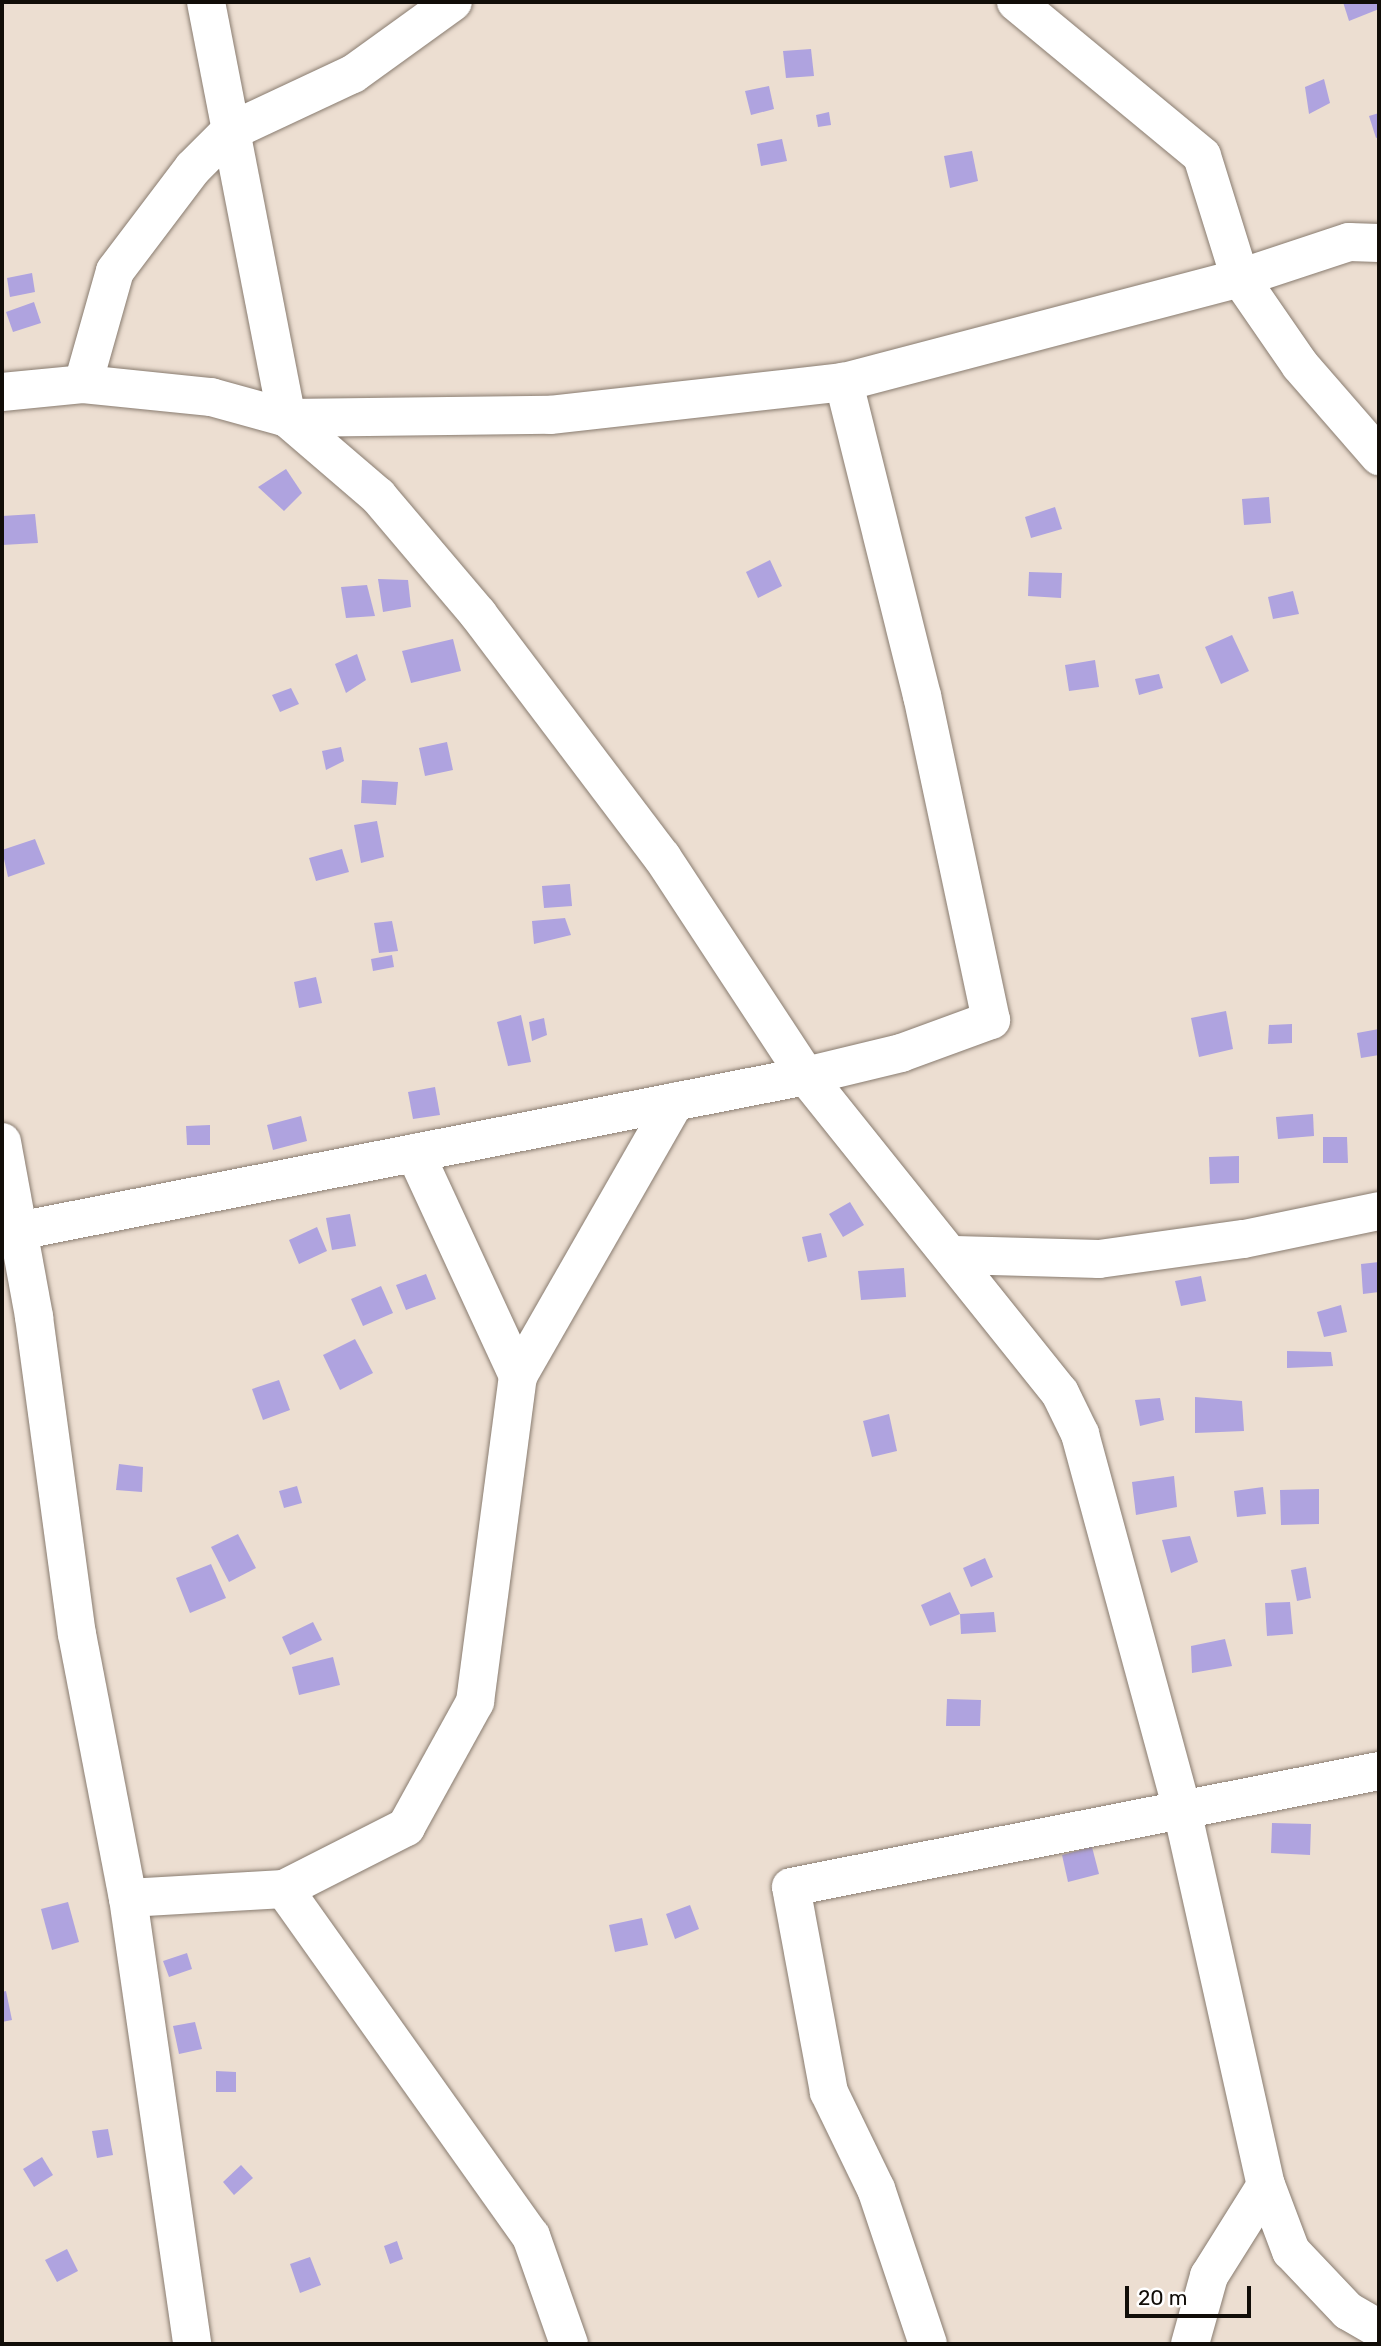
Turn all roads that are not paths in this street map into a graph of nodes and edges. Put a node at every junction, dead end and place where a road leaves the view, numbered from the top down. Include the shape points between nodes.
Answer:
1 (206, 2) edge
2 (453, 2) edge
3 (1016, 2) edge
4 (229, 132) junction
5 (1379, 243) edge
6 (1240, 278) junction
7 (844, 382) junction
8 (82, 384) junction
9 (2, 392) edge
10 (287, 418) junction
11 (1379, 456) edge
12 (806, 1076) junction
13 (675, 1102) junction
14 (2, 1142) edge
15 (415, 1153) junction
16 (1379, 1211) edge
17 (18, 1231) junction
18 (955, 1255) junction
19 (18, 1321) edge
20 (518, 1376) junction
21 (1379, 1771) edge
22 (1182, 1810) junction
23 (284, 1889) junction
24 (128, 1898) junction
25 (1265, 2185) junction
26 (1379, 2329) edge
27 (192, 2344) edge
28 (569, 2344) edge
29 (928, 2344) edge
30 (1190, 2344) edge

1 - 4 street
2 - 4 street via 353,74
3 - 6 street via 1202,156
4 - 8 street via 148,220 115,271
4 - 10 street
5 - 6 street via 1349,242
6 - 7 street
6 - 11 street via 1300,365
7 - 10 street via 550,415
7 - 12 street via 922,696 991,1020 901,1053
8 - 9 street
8 - 10 street via 211,397
10 - 12 street via 378,496 478,614 663,857
12 - 13 street
12 - 18 street
13 - 15 street
13 - 20 street
14 - 17 street
15 - 17 street
15 - 20 street
16 - 18 street via 1244,1239 1098,1259
17 - 19 street
18 - 22 street via 1060,1393 1080,1434
19 - 24 street
20 - 23 street via 475,1702 406,1827
21 - 22 street
22 - 25 street
22 - 29 street via 791,1887 829,2092 876,2189
23 - 24 street
23 - 28 street via 531,2236
24 - 27 street
25 - 26 street via 1291,2251 1348,2311
25 - 30 street via 1209,2276

